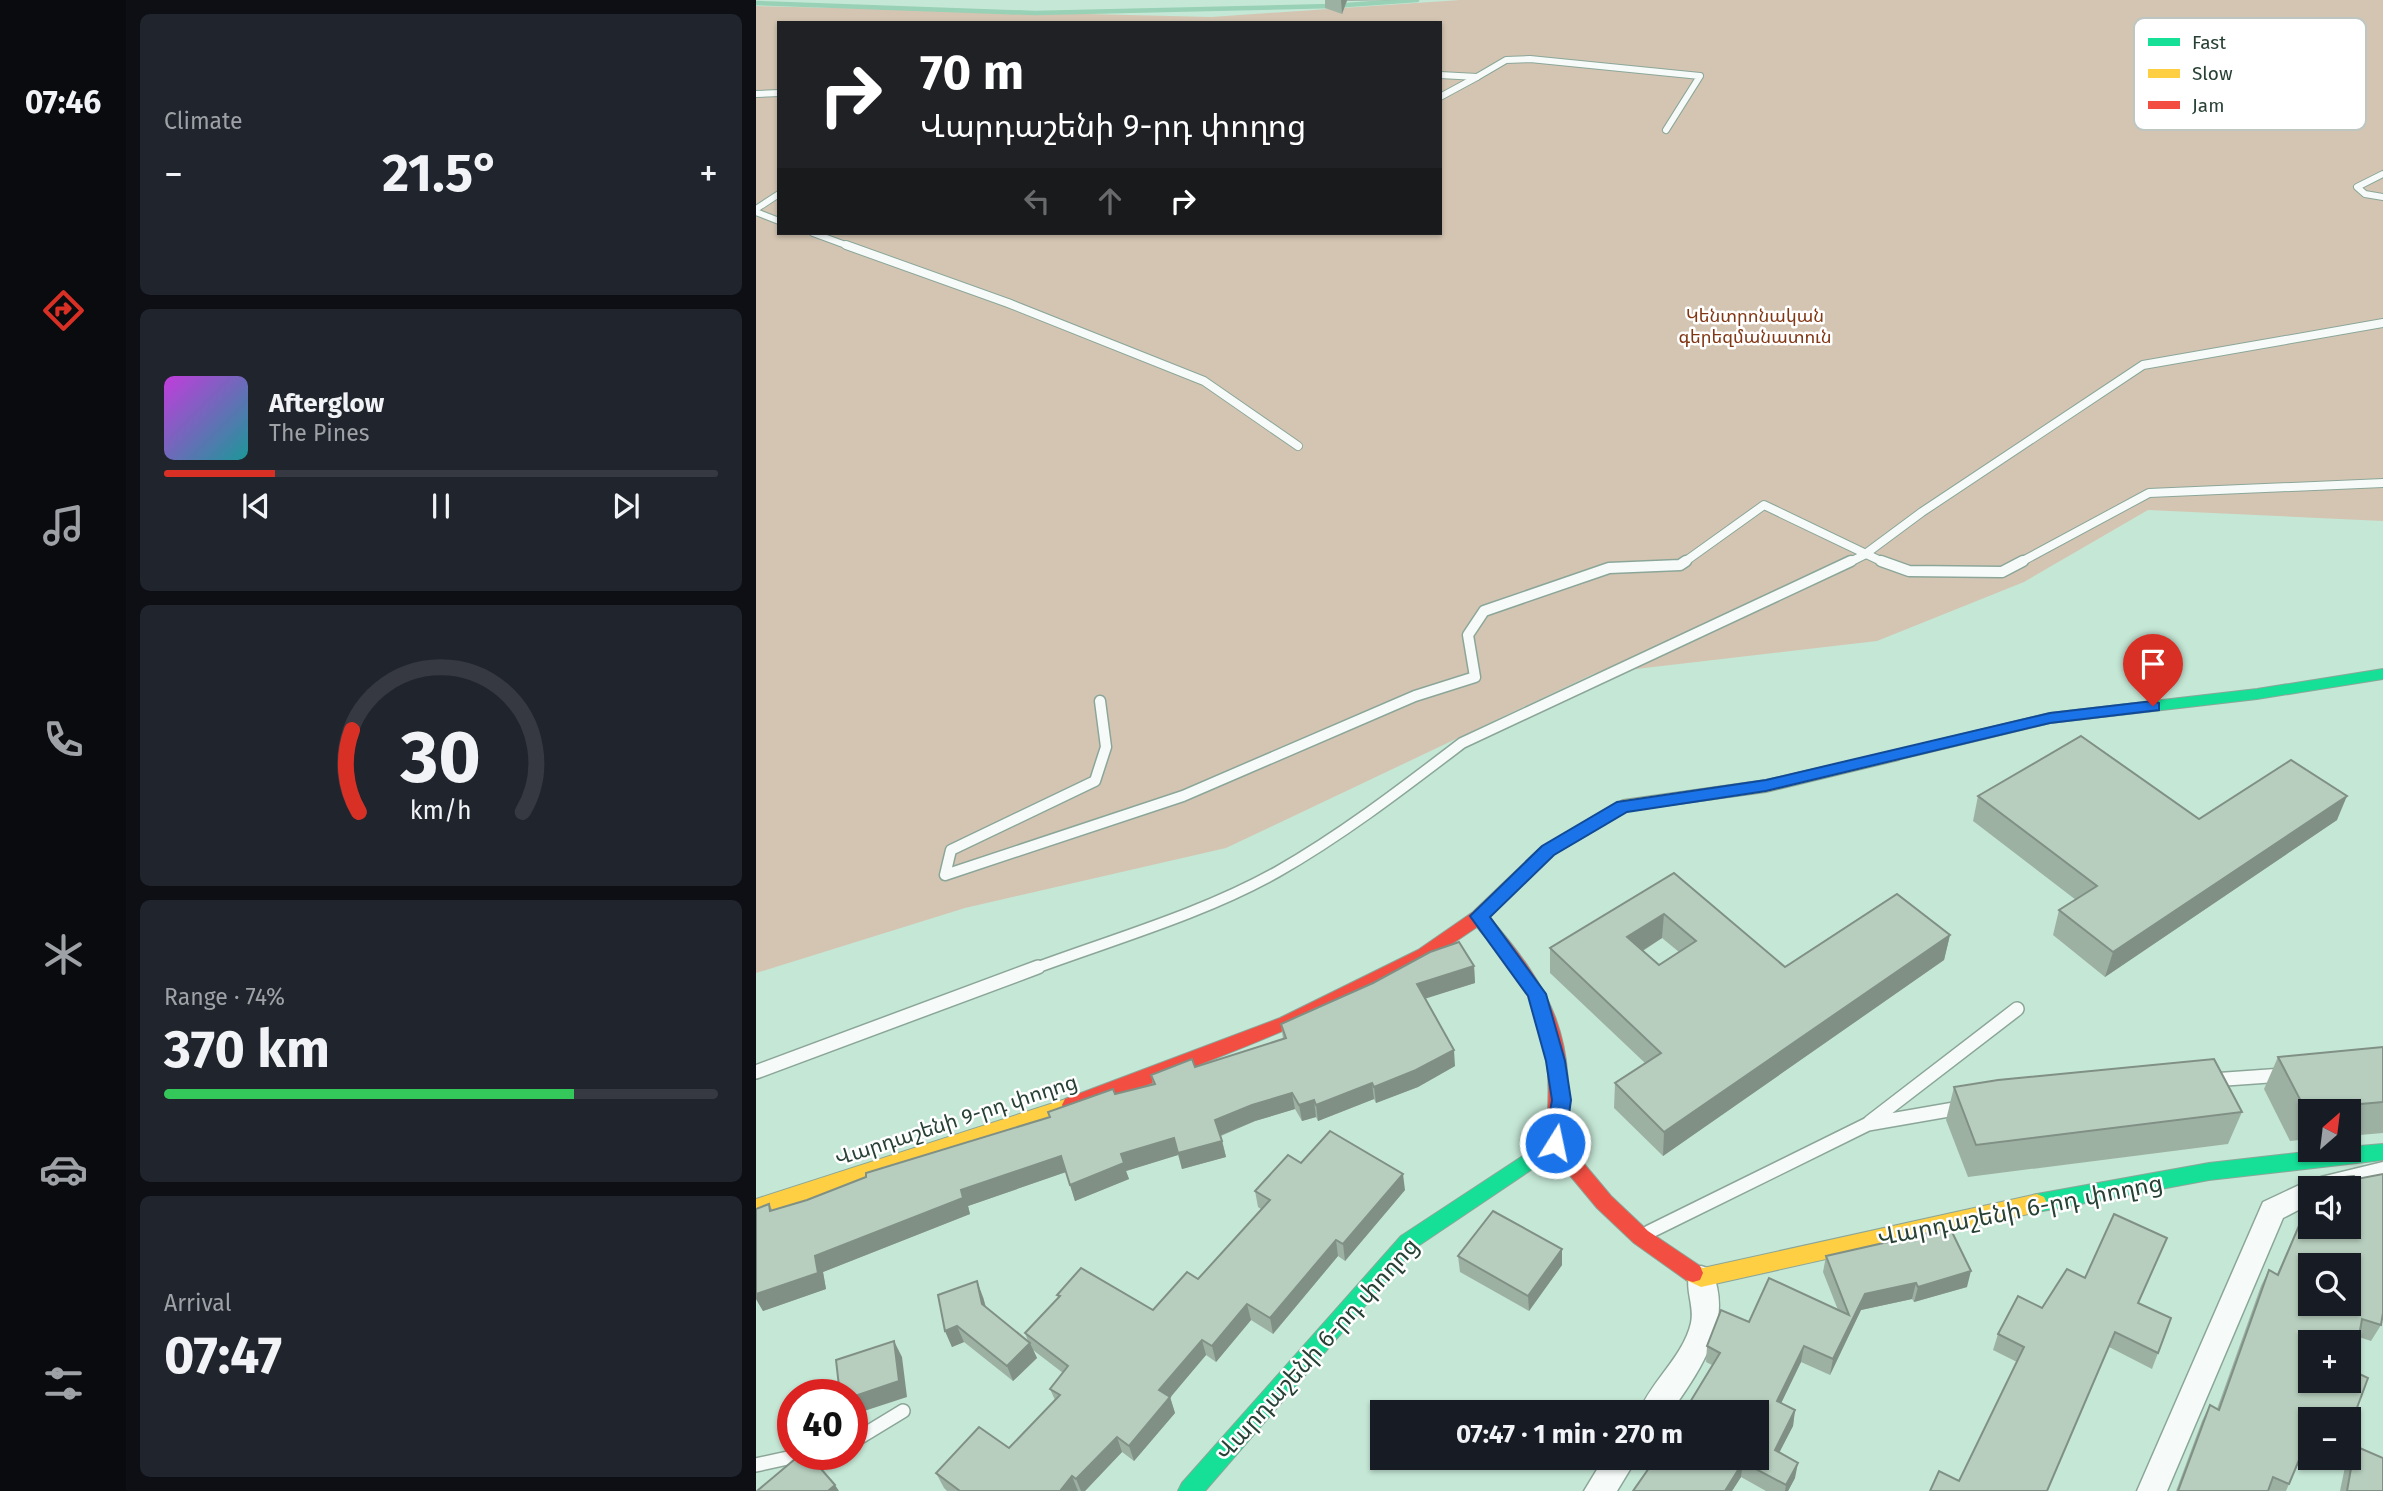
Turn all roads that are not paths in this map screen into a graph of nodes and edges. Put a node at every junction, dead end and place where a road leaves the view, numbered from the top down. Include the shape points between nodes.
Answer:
1 (1442, 75) edge
2 (1477, 77) junction
3 (777, 93) edge
4 (756, 94) edge
5 (1442, 96) edge
6 (1665, 130) dead end
7 (2383, 174) edge
8 (777, 195) edge
9 (2383, 197) edge
10 (756, 211) edge
11 (777, 219) edge
12 (819, 235) edge
13 (2383, 323) edge
14 (1298, 446) dead end
15 (2383, 483) edge
16 (1864, 555) junction
17 (2383, 674) edge
18 (1100, 701) dead end
19 (1479, 916) junction
20 (2017, 1009) dead end
21 (756, 1072) edge
22 (2302, 1073) edge
23 (2194, 1081) edge
24 (1972, 1106) edge
25 (1868, 1124) junction
26 (1555, 1143) junction
27 (2383, 1152) edge
28 (2383, 1173) edge
29 (2361, 1178) edge
30 (2298, 1197) edge
31 (756, 1208) edge
32 (1641, 1237) junction
33 (1701, 1278) junction
34 (1662, 1400) edge
35 (903, 1412) dead end
36 (868, 1433) edge
37 (777, 1462) edge
38 (756, 1465) edge
39 (1614, 1470) edge
40 (1190, 1491) edge
41 (1599, 1491) edge
42 (2152, 1491) edge

1 - 2 lane
2 - 5 lane
2 - 6 lane via 1506,60 1700,76
3 - 4 lane
7 - 9 lane via 2357,187 2365,194
8 - 10 lane
10 - 11 lane
12 - 14 lane via 1008,303 1204,381
13 - 16 lane via 2143,365
15 - 16 lane via 2149,493 2002,572 1909,570
16 - 18 lane via 1764,505 1681,565 1609,568 1484,611 1468,635 1475,677 1415,696 1183,796 945,875 951,850 1095,781 1106,747
16 - 21 lane via 1462,743 1277,872 1198,908
17 - 19 street, Վարդաշենի 9-րդ փողոց via 2050,718 1766,786 1623,806 1548,851
19 - 26 street via 1537,994 1562,1100
19 - 31 street, Վարդաշենի 9-րդ փողոց via 1424,955 1287,1023 1074,1104
20 - 25 lane
22 - 23 lane
24 - 25 lane
25 - 32 lane
26 - 32 street via 1604,1202
26 - 40 street, Վարդաշենի 6-րդ փողոց via 1408,1241
27 - 33 street, Վարդաշենի 6-րդ փողոց via 2098,1189
28 - 29 street
30 - 42 street via 2273,1210
32 - 33 street
33 - 34 street via 1706,1321 1689,1362
35 - 36 lane
37 - 38 lane
39 - 41 street

